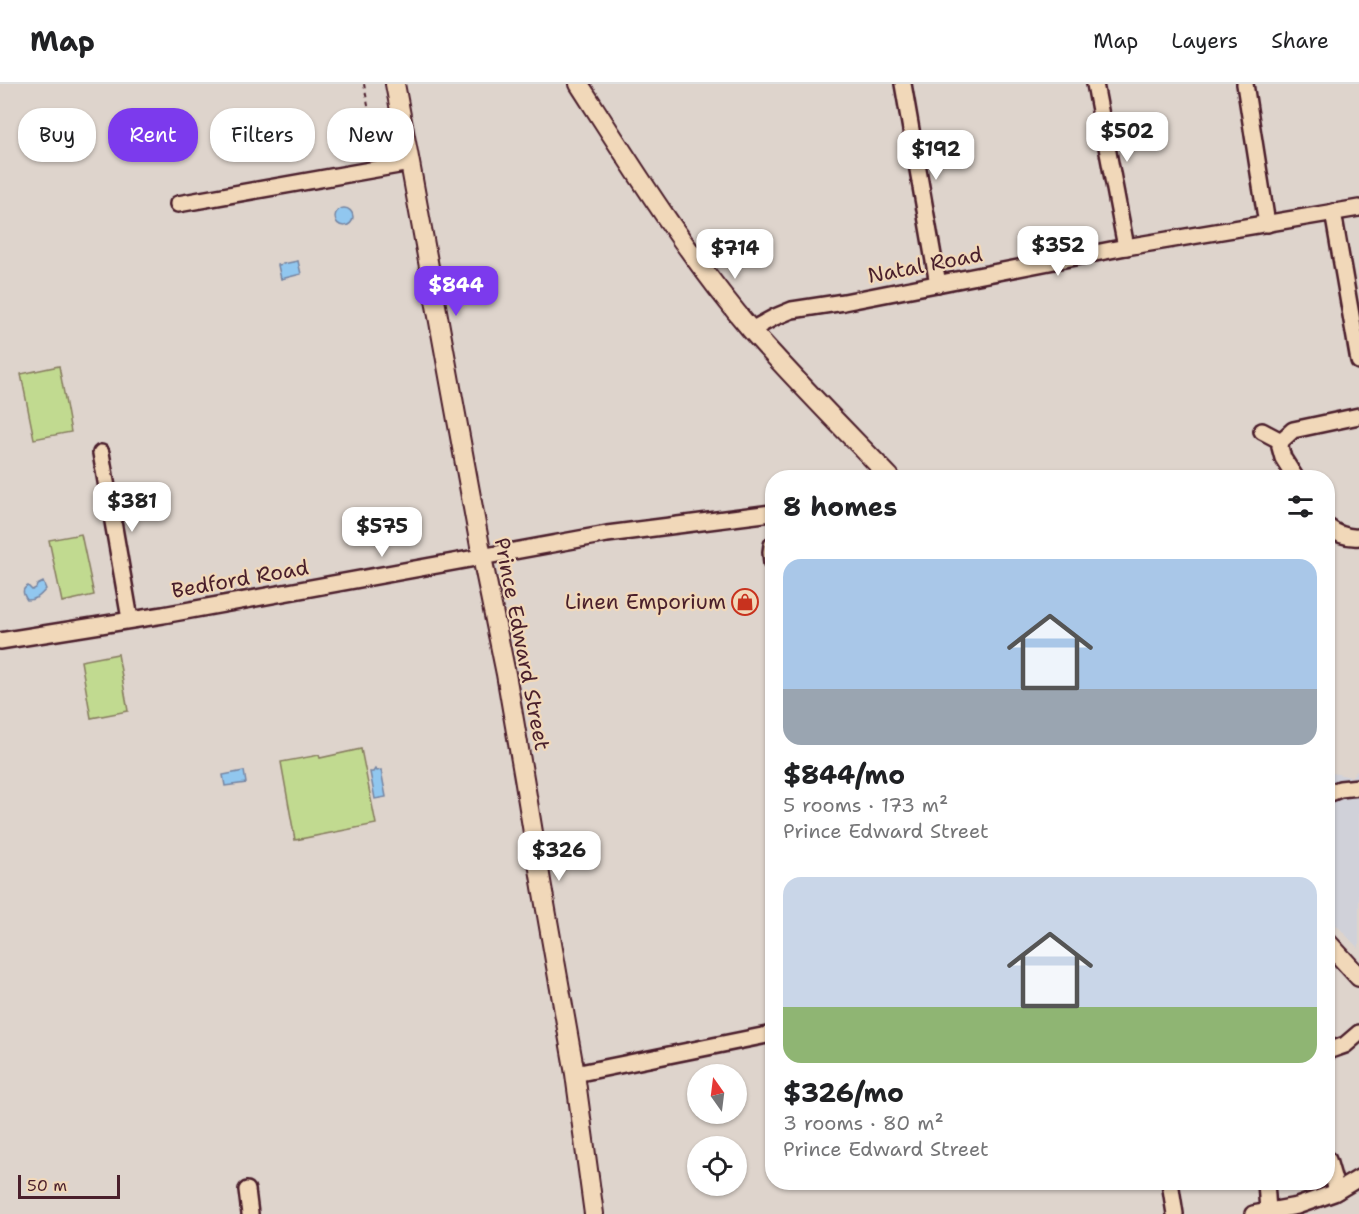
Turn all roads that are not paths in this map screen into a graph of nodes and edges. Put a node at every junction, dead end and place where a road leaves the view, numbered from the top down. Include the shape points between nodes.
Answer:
1 (395, 84) edge
2 (579, 84) edge
3 (903, 84) edge
4 (1095, 84) edge
5 (1245, 84) edge
6 (410, 163) junction
7 (178, 204) dead end
8 (1359, 208) edge
9 (1333, 212) junction
10 (1267, 224) junction
11 (1126, 247) junction
12 (938, 284) junction
13 (751, 330) junction
14 (1359, 361) edge
15 (1359, 416) edge
16 (1262, 432) dead end
17 (1281, 441) junction
18 (101, 453) dead end
19 (881, 470) edge
20 (1291, 470) edge
21 (765, 515) edge
22 (1335, 533) edge
23 (1359, 537) edge
24 (482, 557) junction
25 (130, 619) junction
26 (0, 641) edge
27 (1359, 787) edge
28 (1335, 791) edge
29 (1335, 951) edge
30 (1359, 977) edge
31 (1359, 1033) edge
32 (765, 1035) edge
33 (1335, 1049) edge
34 (575, 1074) junction
35 (1359, 1178) edge
36 (1335, 1184) edge
37 (247, 1190) dead end
38 (1171, 1190) edge
39 (1264, 1190) edge
40 (1337, 1191) junction
41 (1260, 1213) edge
42 (250, 1214) edge
43 (594, 1214) edge
44 (1175, 1214) edge

1 - 6 main road, Prince Edward Street
2 - 13 main road via 689,250
3 - 12 street
4 - 11 street
5 - 10 street
6 - 7 street
6 - 24 main road, Prince Edward Street
8 - 9 street, Natal Road
9 - 10 street, Natal Road
9 - 14 street
10 - 11 street, Natal Road
11 - 12 street, Natal Road
12 - 13 street, Natal Road via 792,310
13 - 19 main road
15 - 17 street via 1293,430
16 - 17 street
17 - 20 street via 1283,458
18 - 25 street
21 - 24 street, Bedford Road via 607,534
22 - 23 street
24 - 25 street, Bedford Road
24 - 34 main road, Prince Edward Street via 525,778
25 - 26 street, Bedford Road
27 - 28 street
29 - 30 main road
31 - 33 street
32 - 34 street
34 - 43 main road, Prince Edward Street
35 - 40 street
36 - 40 street
37 - 42 street
38 - 44 street
39 - 41 street
40 - 41 street via 1297,1206

